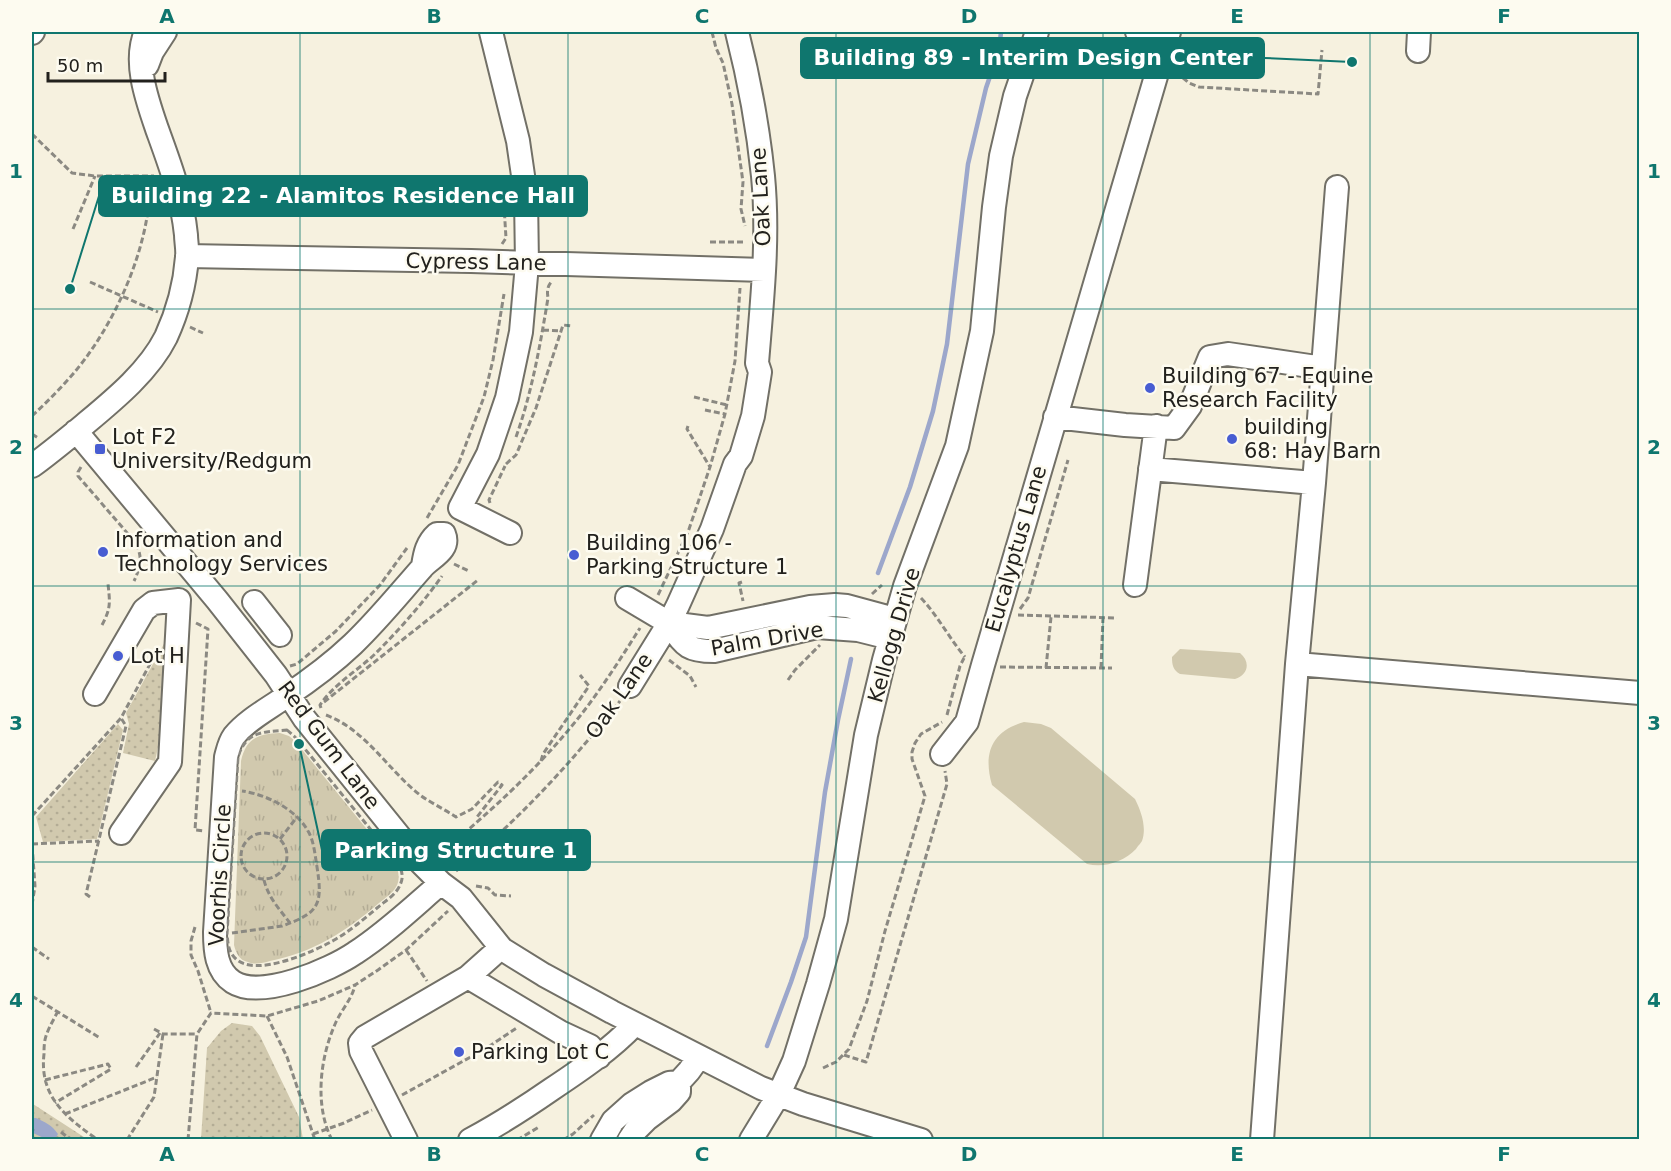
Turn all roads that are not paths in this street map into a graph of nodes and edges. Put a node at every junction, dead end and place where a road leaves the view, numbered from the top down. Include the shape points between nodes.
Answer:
1 (146, 32) edge
2 (165, 32) edge
3 (491, 32) edge
4 (737, 32) edge
5 (1037, 32) edge
6 (1137, 32) edge
7 (1168, 36) edge
8 (143, 75) junction
9 (1337, 187) dead end
10 (188, 256) junction
11 (527, 264) junction
12 (764, 270) junction
13 (1323, 368) junction
14 (1055, 417) junction
15 (1156, 426) junction
16 (76, 431) junction
17 (32, 466) edge
18 (1150, 469) junction
19 (1314, 483) junction
20 (510, 533) dead end
21 (183, 561) junction
22 (423, 566) dead end
23 (1135, 585) dead end
24 (627, 597) dead end
25 (217, 600) junction
26 (254, 602) dead end
27 (178, 616) junction
28 (669, 623) junction
29 (893, 628) junction
30 (280, 635) dead end
31 (1297, 664) junction
32 (630, 686) road end
33 (1640, 693) edge
34 (95, 694) dead end
35 (289, 695) junction
36 (942, 754) road end
37 (122, 833) dead end
38 (441, 883) junction
39 (502, 949) junction
40 (468, 977) junction
41 (635, 1024) junction
42 (599, 1057) junction
43 (699, 1057) junction
44 (679, 1082) junction
45 (779, 1094) junction
46 (406, 1140) edge
47 (470, 1140) edge
48 (602, 1140) edge
49 (630, 1140) edge
50 (751, 1140) edge
51 (921, 1140) edge
52 (1263, 1140) edge

1 - 8 street via 140,58
2 - 8 street
3 - 11 street via 518,141 526,196
4 - 12 street, Oak Lane via 753,104 763,177
5 - 29 street, Kellogg Drive via 1015,96 1001,156 982,331 957,446
6 - 7 street
7 - 14 street, Eucalyptus Lane
8 - 10 street via 149,107 180,194
9 - 13 street
10 - 11 street, Cypress Lane
10 - 16 street via 165,339 117,397
11 - 12 street, Cypress Lane
11 - 20 street via 521,332 507,398 488,454 460,508
12 - 28 street, Oak Lane via 757,363 741,414 733,452 735,465 712,529
13 - 15 street via 1228,354 1210,357 1190,406 1174,428
13 - 19 street
14 - 15 street
14 - 36 street, Eucalyptus Lane via 967,722
15 - 18 street
16 - 17 street
16 - 21 street, Red Gum Lane
18 - 19 street
18 - 23 street
19 - 31 street
21 - 25 street, Red Gum Lane
21 - 27 street
22 - 35 street via 352,645
24 - 28 street
25 - 27 street
25 - 35 street, Red Gum Lane
26 - 30 street
27 - 34 street via 153,603 144,610
27 - 37 street via 170,762
28 - 29 street, Palm Drive via 685,646 699,651 817,627
28 - 32 street, Oak Lane
29 - 45 street, Kellogg Drive via 866,735 836,919 794,1061
31 - 33 street
31 - 52 street
35 - 38 street, Red Gum Lane via 396,833
35 - 38 street, Voorhis Circle via 240,730 228,747 215,947 228,978 245,986 265,987 318,973 355,953
38 - 39 street, Red Gum Lane via 461,898
39 - 40 street
39 - 41 street, Red Gum Lane
40 - 42 street via 590,1046
40 - 46 street via 364,1037 360,1043
41 - 42 street
41 - 43 street, Red Gum Lane
42 - 47 street
43 - 44 street
43 - 45 street, Red Gum Lane
44 - 48 street via 669,1083 632,1104 613,1121
44 - 49 street via 679,1092 647,1119
45 - 50 street
45 - 51 street

